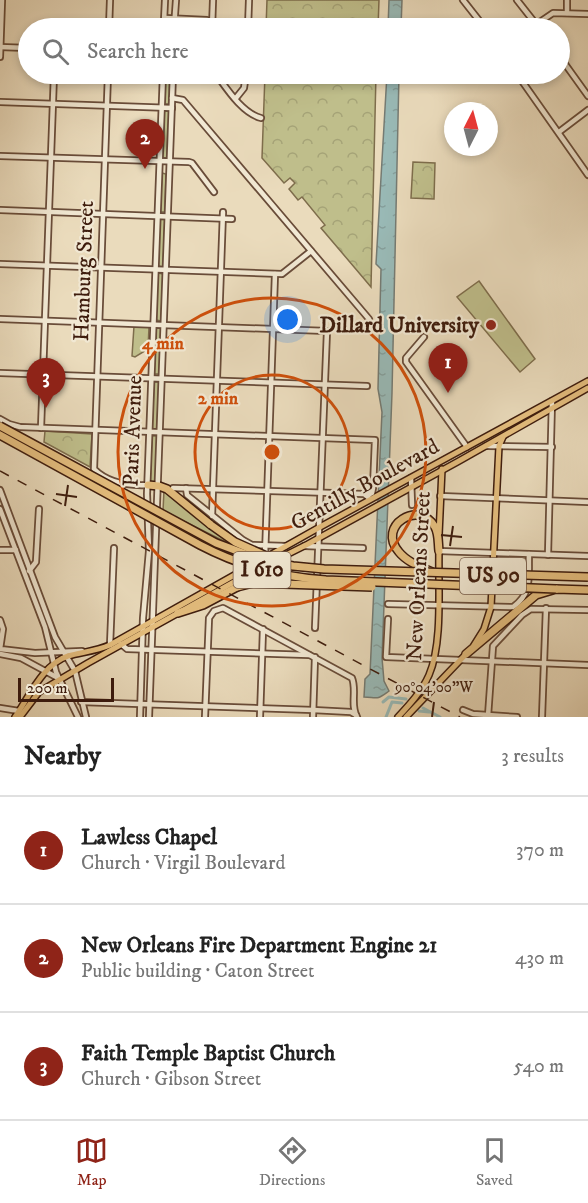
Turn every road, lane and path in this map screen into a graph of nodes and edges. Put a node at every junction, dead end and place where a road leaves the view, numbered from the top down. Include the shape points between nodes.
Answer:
1 (2, 0) edge
2 (110, 0) edge
3 (165, 0) edge
4 (176, 0) edge
5 (213, 0) edge
6 (249, 0) edge
7 (464, 0) edge
8 (517, 0) edge
9 (567, 0) edge
10 (567, 13) junction
11 (588, 14) edge
12 (109, 18) edge
13 (165, 18) edge
14 (175, 18) edge
15 (212, 18) edge
16 (248, 18) edge
17 (478, 18) edge
18 (529, 18) edge
19 (548, 18) edge
20 (0, 47) edge
21 (18, 48) edge
22 (0, 57) edge
23 (570, 71) edge
24 (54, 84) edge
25 (108, 84) edge
26 (162, 84) edge
27 (172, 84) edge
28 (224, 84) edge
29 (245, 84) edge
30 (525, 84) edge
31 (172, 87) junction
32 (588, 96) edge
33 (172, 98) junction
34 (180, 98) junction
35 (236, 98) junction
36 (0, 102) edge
37 (53, 104) junction
38 (107, 105) junction
39 (161, 108) junction
40 (172, 108) junction
41 (588, 110) edge
42 (261, 118) dead end
43 (560, 132) junction
44 (0, 156) edge
45 (51, 158) junction
46 (105, 160) junction
47 (159, 162) junction
48 (170, 162) junction
49 (159, 170) junction
50 (170, 170) junction
51 (588, 175) edge
52 (214, 192) dead end
53 (0, 210) edge
54 (49, 212) junction
55 (223, 212) dead end
56 (103, 214) junction
57 (157, 216) junction
58 (168, 216) junction
59 (223, 219) junction
60 (232, 219) dead end
61 (311, 251) junction
62 (0, 264) edge
63 (47, 266) junction
64 (101, 268) junction
65 (155, 270) junction
66 (166, 270) junction
67 (221, 272) junction
68 (275, 274) junction
69 (0, 319) edge
70 (369, 319) dead end
71 (45, 320) junction
72 (99, 322) junction
73 (153, 324) junction
74 (164, 324) junction
75 (219, 326) junction
76 (273, 328) junction
77 (424, 337) dead end
78 (0, 373) edge
79 (43, 374) junction
80 (98, 376) junction
81 (152, 378) junction
82 (162, 379) junction
83 (217, 381) junction
84 (588, 381) edge
85 (271, 382) junction
86 (326, 384) junction
87 (367, 386) dead end
88 (588, 388) edge
89 (552, 401) junction
90 (552, 408) junction
91 (0, 419) edge
92 (0, 426) edge
93 (41, 429) junction
94 (95, 430) junction
95 (150, 432) junction
96 (160, 433) junction
97 (215, 434) junction
98 (0, 435) edge
99 (269, 436) junction
100 (504, 436) junction
101 (323, 439) junction
102 (486, 446) junction
103 (499, 446) junction
104 (467, 447) junction
105 (552, 447) junction
106 (448, 458) junction
107 (442, 470) junction
108 (411, 478) junction
109 (148, 485) junction
110 (159, 486) junction
111 (412, 486) junction
112 (172, 488) dead end
113 (186, 488) junction
114 (213, 489) junction
115 (0, 490) edge
116 (268, 491) junction
117 (322, 493) junction
118 (440, 496) junction
119 (370, 498) junction
120 (496, 498) junction
121 (550, 501) junction
122 (588, 502) edge
123 (412, 505) dead end
124 (0, 509) edge
125 (39, 509) dead end
126 (212, 516) junction
127 (12, 521) junction
128 (3, 522) edge
129 (320, 527) junction
130 (320, 537) junction
131 (265, 545) junction
132 (288, 546) junction
133 (304, 546) junction
134 (319, 547) junction
135 (363, 548) dead end
136 (114, 549) dead end
137 (0, 550) edge
138 (16, 550) junction
139 (439, 551) junction
140 (494, 553) junction
141 (529, 554) junction
142 (548, 555) junction
143 (588, 556) edge
144 (265, 559) junction
145 (301, 567) junction
146 (30, 570) junction
147 (24, 573) junction
148 (434, 573) junction
149 (588, 577) edge
150 (408, 584) junction
151 (556, 589) junction
152 (588, 590) edge
153 (146, 592) junction
154 (154, 593) junction
155 (388, 604) dead end
156 (144, 605) junction
157 (438, 605) junction
158 (154, 606) junction
159 (491, 607) junction
160 (546, 608) junction
161 (588, 610) edge
162 (178, 614) junction
163 (388, 619) dead end
164 (0, 620) edge
165 (154, 620) junction
166 (143, 626) junction
167 (153, 627) junction
168 (315, 628) dead end
169 (262, 629) junction
170 (143, 634) junction
171 (121, 643) junction
172 (110, 645) junction
173 (0, 649) edge
174 (143, 649) junction
175 (152, 650) junction
176 (207, 652) junction
177 (51, 653) junction
178 (261, 653) junction
179 (0, 654) edge
180 (65, 654) junction
181 (466, 654) junction
182 (313, 656) junction
183 (434, 659) junction
184 (491, 662) junction
185 (544, 663) junction
186 (53, 665) junction
187 (588, 665) edge
188 (75, 671) junction
189 (46, 672) junction
190 (60, 680) junction
191 (81, 702) junction
192 (141, 704) junction
193 (150, 704) junction
194 (205, 706) junction
195 (0, 708) edge
196 (260, 708) junction
197 (314, 710) junction
198 (463, 710) dead end
199 (18, 715) edge
200 (357, 716) edge
201 (488, 716) edge
202 (78, 717) edge
203 (86, 717) edge
204 (140, 717) edge
205 (149, 717) edge
206 (205, 717) edge
207 (260, 717) edge
208 (313, 717) edge
209 (399, 717) edge
210 (406, 717) edge
211 (517, 717) edge
212 (542, 717) edge

1 - 20 street
2 - 12 street
3 - 13 street
4 - 14 street
5 - 15 street
6 - 16 street
7 - 17 street
8 - 18 street
9 - 10 street
10 - 11 street
10 - 19 street
20 - 21 street
20 - 22 street
23 - 32 street
24 - 37 street
25 - 38 street, Hamburg Street
26 - 39 street, Paris Avenue
27 - 31 street, Paris Avenue
28 - 35 street
29 - 35 street
30 - 43 street
31 - 33 street, Paris Avenue
31 - 34 street
33 - 34 street
33 - 40 street, Paris Avenue
34 - 61 street
35 - 42 street via 249,113
36 - 37 street
37 - 38 street
37 - 45 street
38 - 39 street
38 - 46 street, Hamburg Street
39 - 40 street
39 - 47 street, Paris Avenue
40 - 48 street, Paris Avenue
41 - 43 street
43 - 51 street
44 - 45 street
45 - 46 street
45 - 54 street
46 - 47 street
46 - 56 street, Hamburg Street
47 - 48 street
47 - 49 street, Paris Avenue
48 - 50 street, Paris Avenue
48 - 52 street via 192,163
49 - 50 street
49 - 57 street, Paris Avenue
50 - 58 street, Paris Avenue
53 - 54 street
54 - 56 street
54 - 63 street
55 - 59 street
56 - 57 street
56 - 64 street, Hamburg Street
57 - 58 street
57 - 65 street, Paris Avenue
58 - 59 street
58 - 66 street, Paris Avenue
59 - 60 street
59 - 67 street
61 - 68 street via 282,274
61 - 70 street
62 - 63 street
63 - 64 street
63 - 71 street
64 - 65 street
64 - 72 street, Hamburg Street
65 - 66 street
65 - 73 street, Paris Avenue
66 - 67 street
66 - 74 street, Paris Avenue
67 - 68 street
67 - 75 street
68 - 76 street
69 - 71 street
71 - 72 street
71 - 79 street
72 - 73 street
72 - 80 street, Hamburg Street
73 - 74 street
73 - 81 street, Paris Avenue
74 - 75 street
74 - 82 street, Paris Avenue
75 - 76 street
75 - 83 street
76 - 85 street
76 - 86 street via 327,331
77 - 104 street via 406,362
78 - 79 street
79 - 80 street
79 - 93 street
80 - 81 street
80 - 94 street, Hamburg Street
81 - 82 street
81 - 95 street, Paris Avenue
82 - 83 street
82 - 96 street, Paris Avenue
83 - 85 street
83 - 97 street
84 - 89 main road, Gentilly Boulevard
85 - 86 street
85 - 99 street
86 - 87 street
86 - 101 street
88 - 90 main road, Gentilly Boulevard
89 - 90 street
89 - 104 main road, Gentilly Boulevard
90 - 100 main road, Gentilly Boulevard
90 - 105 street
91 - 93 street via 15,426
92 - 145 highway, I 610, bridge via 216,543 261,560
93 - 94 street
94 - 95 street
94 - 109 street, Hamburg Street via 94,469 124,485
95 - 96 street
95 - 109 street, Paris Avenue
96 - 97 street
96 - 110 street, Paris Avenue
97 - 99 street
97 - 114 street
98 - 150 highway, I 610, bridge via 233,561 305,579
99 - 101 street
99 - 116 street
100 - 102 main road, Gentilly Boulevard
100 - 103 main road, US 90
101 - 117 street
101 - 119 street via 375,440
102 - 103 street
102 - 107 main road, Gentilly Boulevard
103 - 105 street
103 - 120 main road, US 90
104 - 106 main road, Gentilly Boulevard
105 - 121 street
106 - 107 main road, New Orleans Street / US 90
106 - 108 main road, Gentilly Boulevard
107 - 111 main road, Gentilly Boulevard
107 - 118 main road, New Orleans Street / US 90
108 - 111 street
108 - 119 main road, Gentilly Boulevard
109 - 110 highway
109 - 153 street, Paris Avenue
110 - 145 highway, bridge via 249,549
110 - 154 street, Paris Avenue
111 - 123 street
111 - 130 main road, Gentilly Boulevard
112 - 113 street
113 - 114 street
113 - 126 street via 187,495
114 - 116 street
114 - 126 street
115 - 127 street
116 - 117 street
116 - 131 street
117 - 119 street via 364,494
117 - 129 street
118 - 120 street
118 - 139 main road, New Orleans Street / US 90
119 - 129 main road, Gentilly Boulevard
120 - 121 street
120 - 140 main road, US 90
121 - 122 street
121 - 142 street
124 - 128 street
125 - 146 street via 36,562
126 - 131 street via 250,544
127 - 128 street
127 - 146 street
128 - 138 street
129 - 130 street
129 - 132 main road, Gentilly Boulevard
130 - 133 main road, Gentilly Boulevard
130 - 134 street
131 - 132 street
131 - 144 street
132 - 144 main road, Gentilly Boulevard
133 - 134 street
133 - 162 main road, Gentilly Boulevard
134 - 135 street
134 - 168 street
136 - 172 street
137 - 138 street
138 - 147 street
139 - 140 street
139 - 148 highway via 436,528 429,520 412,515 398,522 393,530 399,553
139 - 157 main road, New Orleans Street / US 90
140 - 141 street
140 - 159 main road, US 90
141 - 142 street
141 - 159 street via 525,596 513,607
142 - 143 street
144 - 165 main road, Gentilly Boulevard
145 - 148 highway, I 610, bridge
146 - 147 street
146 - 180 street via 55,638
147 - 177 street
148 - 149 highway, I 610, bridge
150 - 151 highway, I 610, bridge
150 - 162 highway, bridge via 354,587 253,583
151 - 152 highway, I 610
151 - 181 highway via 536,595
153 - 154 street
153 - 156 street, Paris Avenue
154 - 158 street, Paris Avenue
155 - 157 street
156 - 158 street
156 - 166 street, Paris Avenue
157 - 159 street
157 - 183 main road, New Orleans Street / US 90
158 - 165 street, Paris Avenue
159 - 181 main road, US 90 via 484,629
160 - 161 street
160 - 184 street via 526,612 496,641
160 - 185 street
162 - 167 main road, Gentilly Boulevard
163 - 183 street via 386,657
164 - 173 street
165 - 166 main road, Gentilly Boulevard
165 - 167 street, Paris Avenue
166 - 170 street, Paris Avenue
166 - 171 main road, Gentilly Boulevard
167 - 170 main road, Gentilly Boulevard
167 - 175 street, Paris Avenue
169 - 176 street via 219,608 210,615
169 - 178 street
169 - 182 street
170 - 171 main road, Gentilly Boulevard
170 - 174 street, Paris Avenue
171 - 172 main road, Gentilly Boulevard
171 - 174 street via 127,649
171 - 188 main road, Gentilly Boulevard
172 - 180 main road, Gentilly Boulevard via 96,651
173 - 177 street
174 - 175 street
174 - 192 street, Paris Avenue
175 - 176 street
175 - 193 street, Paris Avenue
176 - 178 street
176 - 194 street
177 - 180 street
177 - 186 street
178 - 182 street
178 - 196 street
179 - 189 street via 21,658
180 - 186 main road, Gentilly Boulevard
180 - 188 street
181 - 183 street
181 - 184 street
181 - 210 main road, US 90
182 - 197 street
182 - 200 street via 352,678
183 - 209 main road, New Orleans Street / US 90 via 428,678
184 - 185 street
184 - 201 street
185 - 187 street
185 - 212 street
186 - 189 main road, Gentilly Boulevard
186 - 190 street
188 - 190 main road, Gentilly Boulevard
188 - 191 street
189 - 190 street
189 - 199 main road, Gentilly Boulevard
190 - 199 main road, Gentilly Boulevard via 39,693
190 - 202 street
191 - 192 street
191 - 203 street
192 - 193 street
192 - 204 street, Paris Avenue
193 - 194 street
193 - 205 street, Paris Avenue
194 - 196 street
194 - 206 street
195 - 199 street
196 - 197 street
196 - 207 street
197 - 200 street via 351,712
197 - 208 street
198 - 201 street
201 - 211 street

